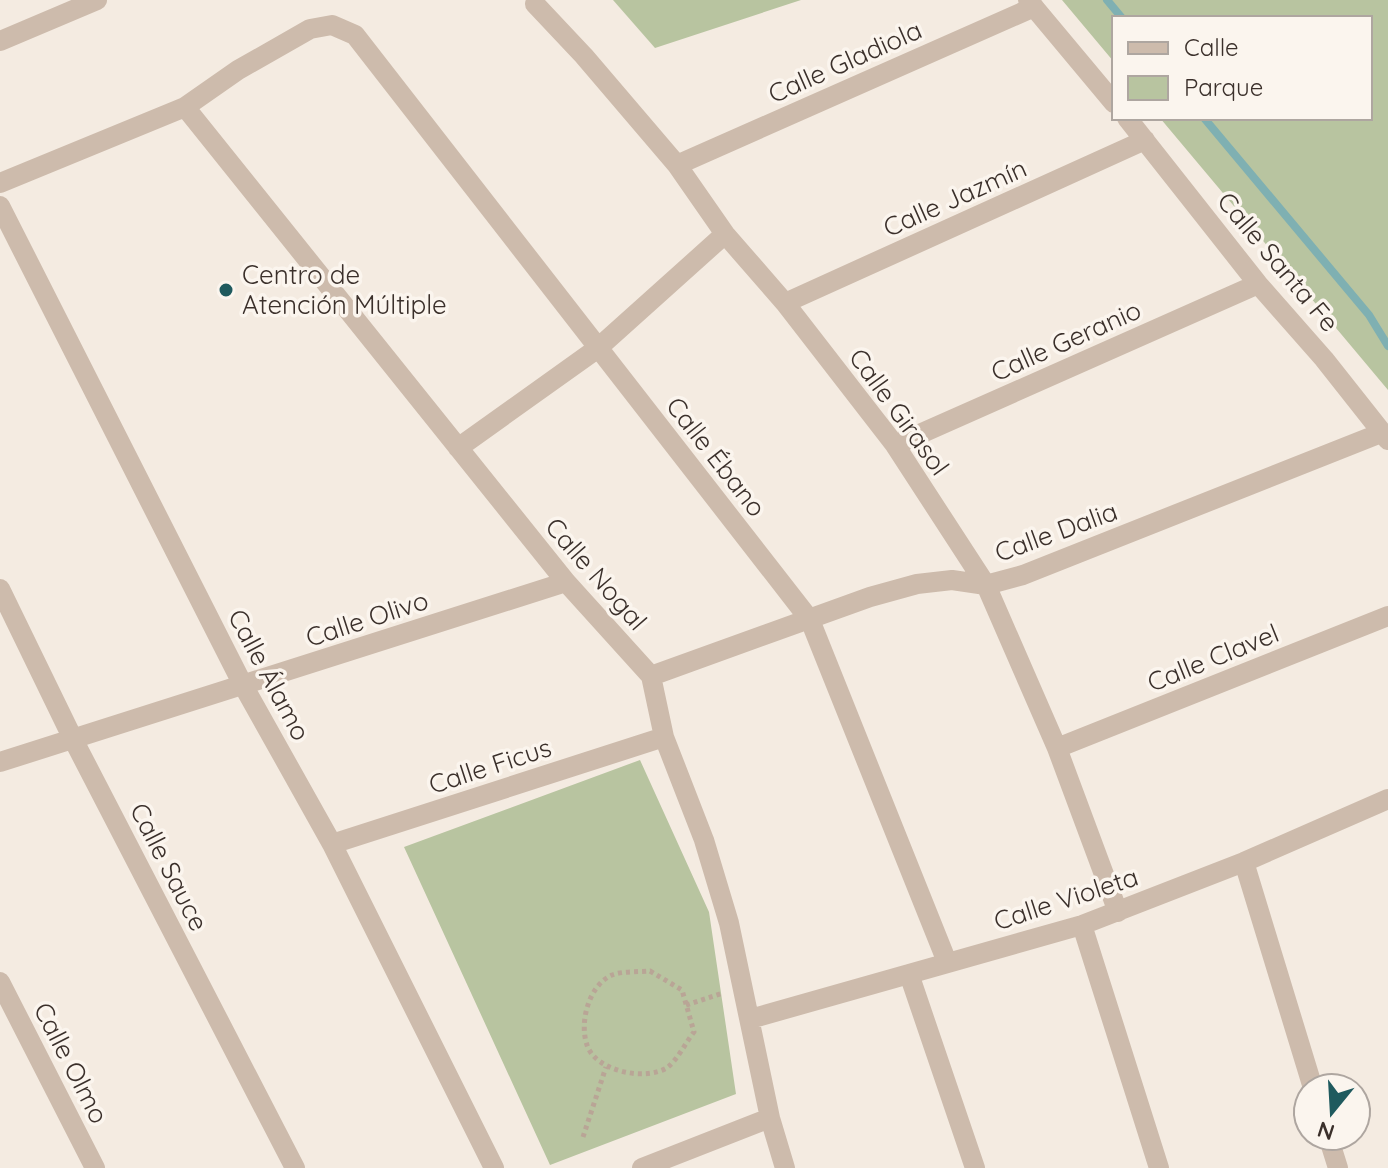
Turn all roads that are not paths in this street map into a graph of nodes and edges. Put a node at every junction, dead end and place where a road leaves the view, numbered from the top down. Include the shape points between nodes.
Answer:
1 (97, 0) edge
2 (535, 4) dead end
3 (1031, 4) edge
4 (0, 41) edge
5 (1112, 101) edge
6 (185, 107) junction
7 (1129, 120) edge
8 (1145, 140) junction
9 (677, 165) junction
10 (0, 183) edge
11 (0, 206) edge
12 (725, 234) junction
13 (1258, 284) junction
14 (785, 303) junction
15 (598, 348) junction
16 (1385, 436) edge
17 (895, 445) junction
18 (458, 448) junction
19 (566, 582) junction
20 (986, 585) junction
21 (0, 589) edge
22 (1388, 616) edge
23 (810, 620) junction
24 (651, 676) junction
25 (243, 685) junction
26 (664, 737) junction
27 (73, 739) junction
28 (1057, 748) junction
29 (0, 762) edge
30 (1388, 799) edge
31 (332, 844) junction
32 (1244, 862) junction
33 (1118, 912) junction
34 (1082, 925) junction
35 (947, 962) junction
36 (909, 974) junction
37 (0, 982) edge
38 (750, 1019) junction
39 (1308, 1072) edge
40 (770, 1118) junction
41 (95, 1168) edge
42 (295, 1168) edge
43 (494, 1168) edge
44 (642, 1168) edge
45 (785, 1168) edge
46 (975, 1168) edge
47 (1159, 1168) edge

1 - 4 street
2 - 9 street, Calle Girasol
3 - 5 street
3 - 9 street, Calle Gladiola
6 - 10 street
6 - 15 street, Calle Ébano via 310,29 332,25 355,35
6 - 18 street, Calle Nogal
7 - 8 street, Calle Santa Fe
8 - 13 street, Calle Santa Fe
8 - 14 street, Calle Jazmín
9 - 12 street, Calle Girasol
11 - 25 street, Calle Álamo
12 - 14 street, Calle Girasol
12 - 15 street
13 - 16 street, Calle Santa Fe
13 - 17 street, Calle Geranio
14 - 17 street, Calle Girasol
15 - 18 street
15 - 23 street, Calle Ébano
16 - 20 street, Calle Dalia
17 - 20 street, Calle Girasol
18 - 19 street, Calle Nogal
19 - 24 street, Calle Nogal
19 - 25 street, Calle Olivo
20 - 23 street, Calle Dalia via 952,580 917,584
20 - 28 street, Calle Girasol
21 - 27 street, Calle Sauce
22 - 28 street, Calle Clavel
23 - 24 street, Calle Dalia
23 - 35 street, Calle Ébano
24 - 26 street
25 - 27 street, Calle Olivo
25 - 31 street, Calle Álamo
26 - 31 street, Calle Ficus
26 - 38 street via 708,854
27 - 29 street, Calle Olivo
27 - 42 street, Calle Sauce
28 - 33 street, Calle Girasol
30 - 32 street, Calle Violeta
31 - 43 street, Calle Álamo
32 - 33 street, Calle Violeta
32 - 39 street
33 - 34 street, Calle Violeta
34 - 35 street, Calle Violeta
34 - 47 street
35 - 36 street, Calle Violeta
36 - 38 street, Calle Violeta
36 - 46 street
37 - 41 street, Calle Olmo
38 - 40 street
40 - 44 street
40 - 45 street

